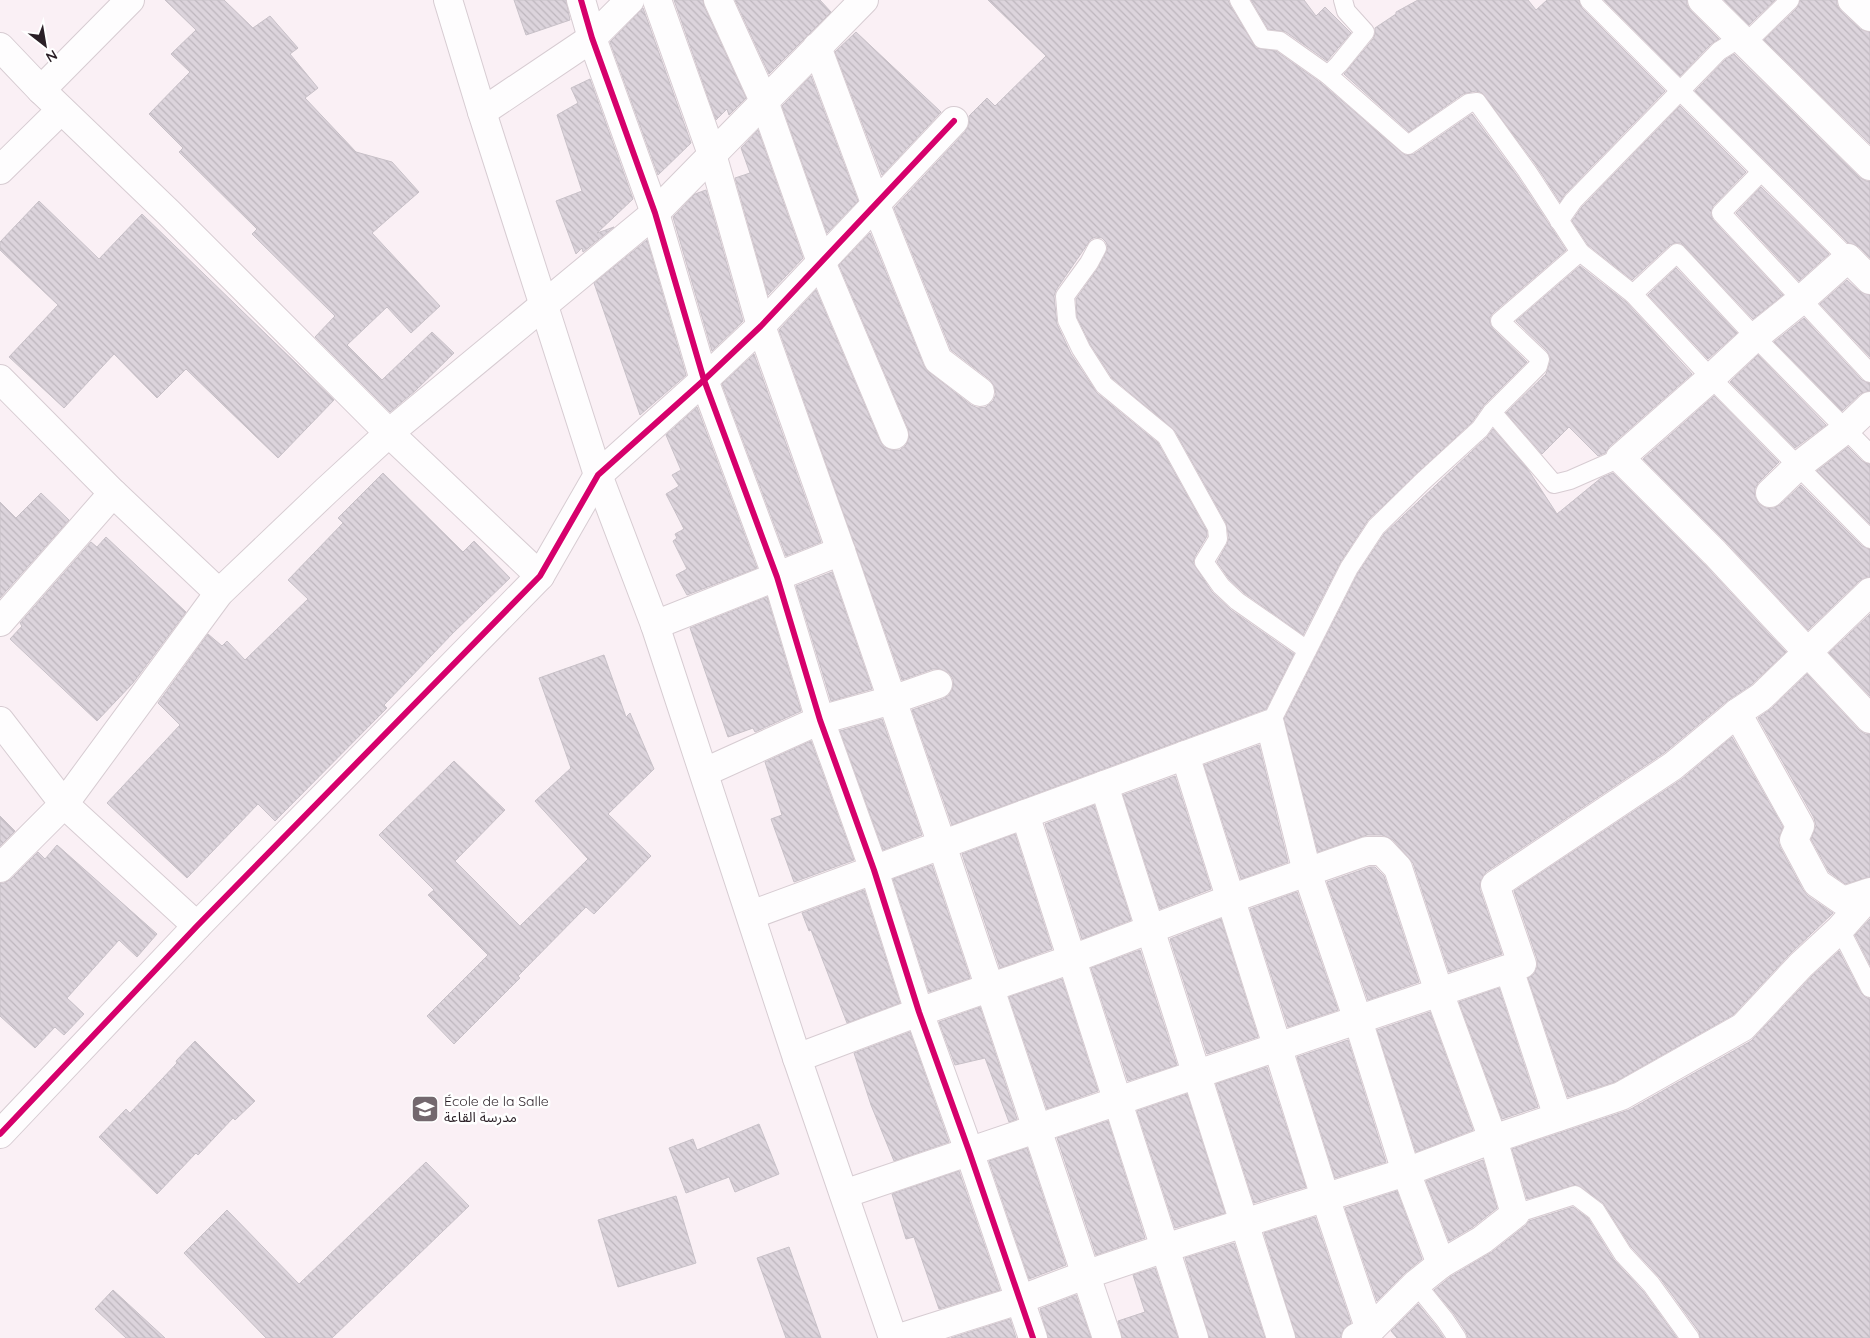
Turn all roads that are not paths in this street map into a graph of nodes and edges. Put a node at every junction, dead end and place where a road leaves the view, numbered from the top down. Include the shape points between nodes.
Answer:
1 (130, 0) edge
2 (448, 0) edge
3 (581, 0) edge
4 (630, 0) edge
5 (657, 0) edge
6 (718, 0) edge
7 (1239, 0) edge
8 (1343, 0) edge
9 (1589, 0) edge
10 (1702, 0) edge
11 (1790, 0) edge
12 (1852, 0) edge
13 (850, 4) edge
14 (1870, 17) edge
15 (592, 38) junction
16 (1742, 41) junction
17 (0, 47) edge
18 (817, 47) junction
19 (1328, 75) junction
20 (41, 90) junction
21 (1681, 91) junction
22 (764, 101) junction
23 (61, 110) junction
24 (482, 112) junction
25 (954, 121) dead end
26 (712, 154) junction
27 (1870, 166) edge
28 (0, 170) edge
29 (1761, 172) junction
30 (876, 205) junction
31 (655, 212) junction
32 (1559, 221) junction
33 (1097, 248) dead end
34 (1580, 252) junction
35 (1848, 258) junction
36 (820, 262) junction
37 (1870, 280) edge
38 (1633, 294) junction
39 (1801, 300) junction
40 (544, 304) junction
41 (761, 326) junction
42 (1755, 337) junction
43 (1870, 373) edge
44 (1711, 378) junction
45 (0, 379) edge
46 (704, 380) junction
47 (980, 392) dead end
48 (1870, 406) edge
49 (1492, 412) junction
50 (1846, 428) junction
51 (389, 433) junction
52 (894, 435) dead end
53 (1870, 454) edge
54 (1620, 458) junction
55 (1798, 466) junction
56 (598, 475) junction
57 (113, 493) junction
58 (1770, 493) dead end
59 (1870, 538) edge
60 (841, 551) junction
61 (540, 576) junction
62 (777, 577) junction
63 (1870, 592) edge
64 (219, 593) junction
65 (0, 622) edge
66 (655, 625) junction
67 (1307, 650) junction
68 (1808, 652) junction
69 (938, 684) dead end
70 (892, 700) junction
71 (1737, 713) junction
72 (1870, 719) edge
73 (820, 720) junction
74 (0, 721) edge
75 (1270, 724) junction
76 (1185, 755) junction
77 (705, 772) junction
78 (1104, 785) junction
79 (64, 804) junction
80 (1025, 814) junction
81 (942, 845) junction
82 (0, 868) edge
83 (874, 870) junction
84 (1307, 872) junction
85 (1870, 894) edge
86 (1230, 899) junction
87 (751, 915) junction
88 (197, 926) junction
89 (1840, 929) junction
90 (1150, 930) junction
91 (1072, 959) junction
92 (1509, 968) junction
93 (990, 988) junction
94 (1870, 988) edge
95 (1438, 992) junction
96 (919, 1012) junction
97 (1358, 1020) junction
98 (1277, 1047) junction
99 (797, 1058) junction
100 (1197, 1075) junction
101 (1118, 1101) junction
102 (1558, 1117) junction
103 (1036, 1129) junction
104 (0, 1134) edge
105 (1493, 1139) junction
106 (969, 1151) junction
107 (1406, 1172) junction
108 (844, 1194) junction
109 (1325, 1197) junction
110 (1515, 1214) junction
111 (1244, 1223) junction
112 (1165, 1248) junction
113 (1441, 1264) junction
114 (1086, 1275) junction
115 (1416, 1284) junction
116 (1019, 1300) junction
117 (1363, 1334) edge
118 (893, 1338) edge
119 (899, 1338) edge
120 (1033, 1338) edge
121 (1107, 1338) edge
122 (1194, 1338) edge
123 (1281, 1338) edge
124 (1457, 1338) edge
125 (1690, 1338) edge

1 - 20 street
2 - 24 street
3 - 15 street
4 - 15 street
5 - 26 street
6 - 22 street
7 - 19 lane via 1262,39 1280,40
8 - 19 lane via 1346,11 1365,32
9 - 21 lane
10 - 16 street
11 - 16 lane
12 - 14 street
13 - 18 street
15 - 24 street
15 - 31 street
16 - 21 lane via 1719,52
16 - 27 street
17 - 20 street
18 - 22 street
18 - 30 street
19 - 32 lane via 1408,145 1469,103 1477,102
20 - 23 street
21 - 29 lane
21 - 32 lane via 1573,201
22 - 26 street
22 - 36 street
23 - 28 street
23 - 51 street via 176,219
24 - 40 street
25 - 30 street
26 - 31 street
26 - 41 street
29 - 35 lane
29 - 39 lane via 1720,213
30 - 36 street
30 - 47 street via 938,360
31 - 40 street
31 - 46 street
32 - 34 lane
33 - 67 lane via 1066,296 1067,320 1081,349 1104,385 1166,436 1217,528 1218,539 1204,562 1220,586
34 - 38 lane
34 - 49 lane via 1500,321 1540,359 1538,366
35 - 37 street
35 - 39 street
36 - 41 street
36 - 52 street
38 - 42 lane via 1677,254
38 - 44 lane
39 - 42 street
39 - 43 lane
40 - 51 street
40 - 56 street
41 - 46 street
41 - 60 street
42 - 44 street
42 - 50 lane
44 - 54 street
44 - 55 lane
45 - 57 street
46 - 56 street
46 - 62 street
48 - 50 street
49 - 54 lane via 1554,484
49 - 67 lane via 1480,429 1376,527 1349,568
50 - 53 lane
50 - 55 street
51 - 61 street
51 - 64 street
54 - 68 street
55 - 58 street
55 - 59 lane
56 - 61 street
56 - 66 street
57 - 64 street
57 - 65 street
60 - 62 street
60 - 70 street
61 - 88 street
62 - 66 street
62 - 73 street
63 - 68 street
64 - 79 street
66 - 77 street
67 - 75 lane
68 - 71 street via 1761,698
68 - 72 street
69 - 70 street
70 - 73 street
70 - 81 street
71 - 85 street via 1800,826 1794,840 1816,883 1843,900
71 - 92 street via 1673,766 1495,885 1522,964
73 - 77 street
73 - 83 street
74 - 79 street
75 - 76 street
75 - 84 street
76 - 78 street
76 - 86 street
77 - 87 street
78 - 80 street
78 - 90 street
79 - 82 street
79 - 88 street
80 - 81 street
80 - 91 street
81 - 83 street
81 - 93 street
83 - 87 street
83 - 96 street
84 - 86 street
84 - 95 street via 1366,851 1382,851 1398,868
84 - 97 street
85 - 89 street
86 - 90 street
86 - 98 street
87 - 99 street
88 - 104 street
89 - 94 lane
89 - 102 street via 1743,1027 1621,1096
90 - 91 street
90 - 100 street
91 - 93 street
91 - 101 street
92 - 95 street
92 - 102 street
93 - 96 street
93 - 103 street
95 - 97 street
95 - 105 street
96 - 99 street
96 - 106 street
97 - 98 street
97 - 107 street
98 - 100 street
98 - 109 street
99 - 108 street
100 - 101 street
100 - 111 street
101 - 103 street
101 - 112 street
102 - 105 street
103 - 106 street
103 - 114 street
105 - 107 street
105 - 110 street
106 - 108 street
106 - 116 street
107 - 109 street
107 - 113 street
108 - 118 street
109 - 111 street
109 - 117 street
110 - 113 street via 1482,1240
110 - 125 lane via 1575,1195 1596,1211 1623,1254 1651,1284
111 - 112 street
111 - 123 street
112 - 114 street
112 - 122 street
113 - 115 street
114 - 116 street
114 - 121 street
115 - 117 street
115 - 124 lane
116 - 119 street
116 - 120 street

